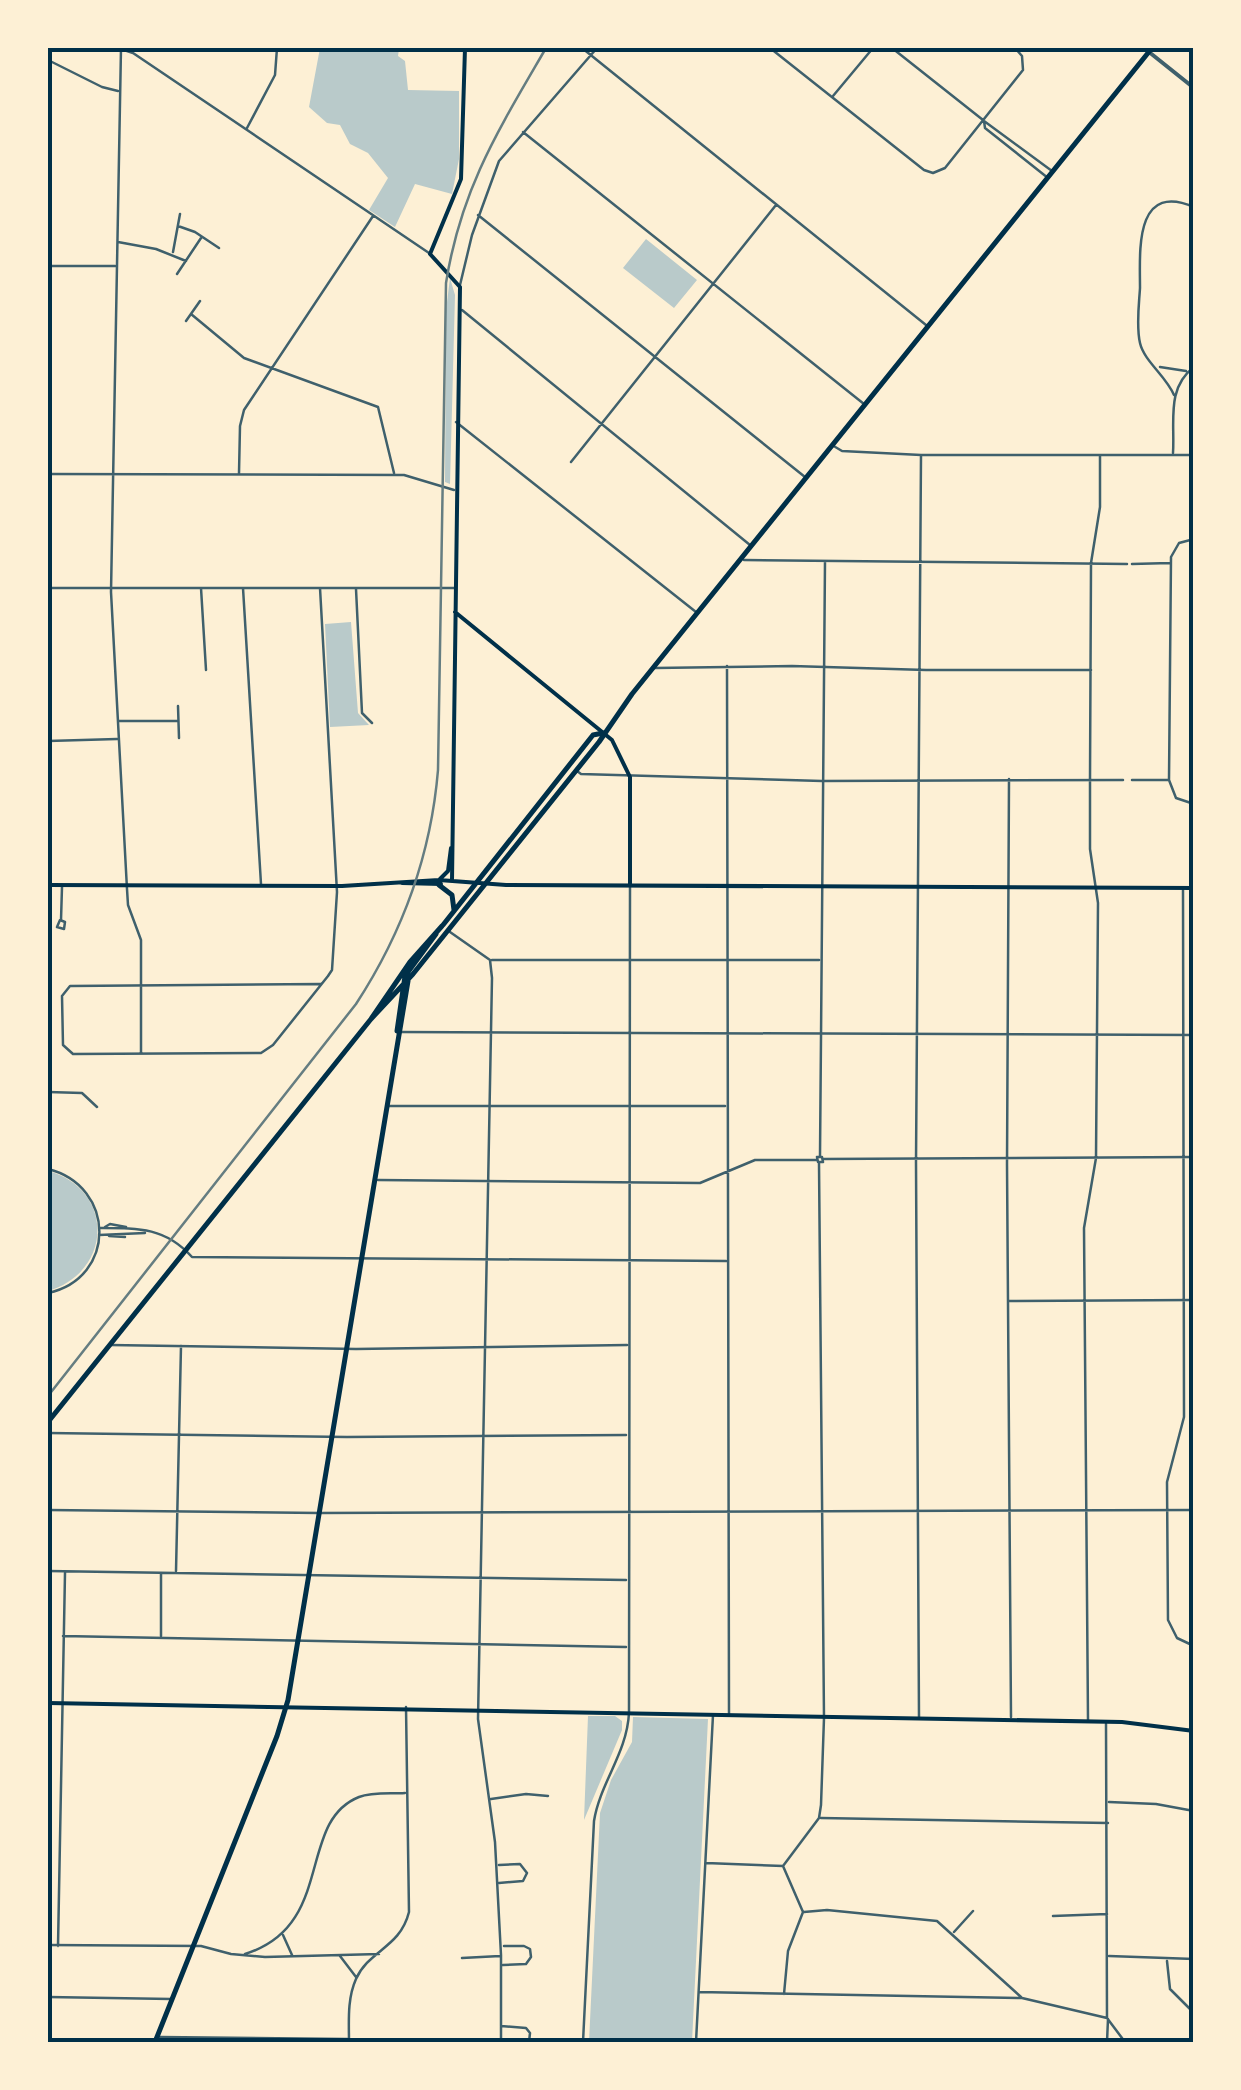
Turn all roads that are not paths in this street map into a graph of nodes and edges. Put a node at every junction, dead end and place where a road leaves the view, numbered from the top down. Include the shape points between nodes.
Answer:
1 (121, 48) edge
2 (277, 48) edge
3 (465, 48) edge
4 (582, 48) edge
5 (597, 48) edge
6 (770, 48) edge
7 (873, 48) edge
8 (892, 48) edge
9 (1014, 48) edge
10 (1148, 49) edge
11 (591, 54) junction
12 (48, 60) edge
13 (1194, 88) edge
14 (120, 91) junction
15 (832, 98) junction
16 (984, 121) junction
17 (246, 130) junction
18 (523, 132) junction
19 (1050, 175) junction
20 (777, 204) junction
21 (1194, 207) edge
22 (180, 214) dead end
23 (478, 215) junction
24 (373, 216) junction
25 (178, 226) junction
26 (202, 236) junction
27 (117, 242) junction
28 (219, 248) dead end
29 (173, 254) junction
30 (430, 254) junction
31 (186, 260) junction
32 (48, 266) edge
33 (117, 266) junction
34 (177, 274) dead end
35 (712, 284) junction
36 (460, 286) junction
37 (200, 301) dead end
38 (458, 306) junction
39 (191, 314) junction
40 (186, 321) dead end
41 (474, 321) junction
42 (458, 323) junction
43 (928, 326) junction
44 (654, 356) junction
45 (1154, 365) junction
46 (1194, 367) edge
47 (271, 368) junction
48 (1187, 371) junction
49 (1174, 394) junction
50 (865, 404) junction
51 (456, 422) junction
52 (600, 423) junction
53 (832, 445) junction
54 (1173, 454) junction
55 (921, 455) junction
56 (1100, 455) junction
57 (1194, 455) edge
58 (572, 462) dead end
59 (48, 474) edge
60 (239, 474) junction
61 (394, 475) junction
62 (114, 476) junction
63 (806, 478) junction
64 (456, 490) junction
65 (1194, 539) edge
66 (752, 546) junction
67 (740, 560) junction
68 (825, 561) junction
69 (920, 562) junction
70 (1092, 563) junction
71 (1171, 563) junction
72 (48, 588) edge
73 (111, 588) junction
74 (201, 588) junction
75 (243, 588) junction
76 (320, 588) junction
77 (356, 588) junction
78 (455, 588) junction
79 (455, 612) junction
80 (698, 614) junction
81 (727, 666) junction
82 (824, 667) junction
83 (653, 668) junction
84 (206, 670) dead end
85 (919, 670) junction
86 (1091, 670) junction
87 (178, 706) dead end
88 (117, 721) junction
89 (178, 721) junction
90 (372, 723) dead end
91 (602, 732) junction
92 (178, 738) dead end
93 (118, 739) junction
94 (48, 741) edge
95 (576, 770) junction
96 (630, 777) junction
97 (726, 777) junction
98 (1090, 778) junction
99 (1009, 779) junction
100 (918, 780) junction
101 (1123, 780) dead end
102 (1132, 780) dead end
103 (1170, 780) junction
104 (822, 781) junction
105 (1194, 804) edge
106 (452, 844) junction
107 (450, 881) junction
108 (439, 882) junction
109 (481, 883) junction
110 (48, 884) edge
111 (630, 884) junction
112 (62, 885) junction
113 (126, 885) junction
114 (727, 885) junction
115 (261, 886) junction
116 (336, 886) junction
117 (822, 886) junction
118 (917, 886) junction
119 (1008, 887) junction
120 (1096, 888) junction
121 (1183, 888) junction
122 (1194, 888) edge
123 (454, 910) junction
124 (61, 920) dead end
125 (445, 928) junction
126 (490, 960) junction
127 (629, 960) junction
128 (726, 960) junction
129 (821, 960) junction
130 (408, 979) junction
131 (322, 984) junction
132 (141, 985) junction
133 (304, 986) junction
134 (402, 986) junction
135 (310, 999) junction
136 (384, 1006) junction
137 (398, 1009) junction
138 (371, 1018) junction
139 (398, 1032) junction
140 (490, 1032) junction
141 (629, 1033) junction
142 (726, 1033) junction
143 (821, 1034) junction
144 (918, 1034) junction
145 (1008, 1034) junction
146 (1097, 1034) junction
147 (1184, 1035) junction
148 (1194, 1035) edge
149 (141, 1054) junction
150 (48, 1092) edge
151 (386, 1106) junction
152 (490, 1106) junction
153 (727, 1106) junction
154 (97, 1107) dead end
155 (628, 1107) junction
156 (1183, 1157) junction
157 (1194, 1157) edge
158 (916, 1158) junction
159 (1007, 1158) junction
160 (1096, 1158) junction
161 (820, 1160) junction
162 (48, 1170) edge
163 (726, 1174) junction
164 (374, 1180) junction
165 (489, 1182) junction
166 (628, 1183) junction
167 (101, 1228) junction
168 (146, 1232) junction
169 (99, 1235) junction
170 (185, 1249) junction
171 (361, 1258) junction
172 (487, 1260) junction
173 (627, 1260) junction
174 (727, 1260) junction
175 (48, 1293) edge
176 (1183, 1300) junction
177 (1194, 1300) edge
178 (1008, 1301) junction
179 (1084, 1301) junction
180 (109, 1344) junction
181 (627, 1345) junction
182 (181, 1346) junction
183 (486, 1347) junction
184 (346, 1348) junction
185 (48, 1422) edge
186 (48, 1433) edge
187 (178, 1435) junction
188 (626, 1435) junction
189 (484, 1436) junction
190 (332, 1437) junction
191 (48, 1510) edge
192 (728, 1510) junction
193 (1167, 1510) junction
194 (1194, 1510) edge
195 (177, 1511) junction
196 (823, 1511) junction
197 (919, 1511) junction
198 (1008, 1511) junction
199 (1086, 1511) junction
200 (482, 1512) junction
201 (628, 1512) junction
202 (320, 1513) junction
203 (48, 1571) edge
204 (65, 1572) junction
205 (161, 1573) junction
206 (176, 1573) junction
207 (310, 1574) junction
208 (481, 1577) junction
209 (628, 1580) junction
210 (63, 1636) junction
211 (160, 1638) junction
212 (299, 1641) junction
213 (480, 1644) junction
214 (1194, 1646) edge
215 (628, 1647) junction
216 (48, 1703) edge
217 (62, 1703) junction
218 (287, 1706) junction
219 (406, 1708) junction
220 (478, 1710) junction
221 (629, 1713) junction
222 (713, 1715) junction
223 (729, 1716) junction
224 (824, 1718) junction
225 (920, 1720) junction
226 (1010, 1721) junction
227 (1088, 1722) junction
228 (1106, 1722) junction
229 (1194, 1731) edge
230 (408, 1793) junction
231 (548, 1796) dead end
232 (490, 1800) junction
233 (1108, 1802) junction
234 (1194, 1811) edge
235 (820, 1818) junction
236 (1108, 1823) junction
237 (705, 1863) junction
238 (496, 1866) junction
239 (783, 1866) junction
240 (498, 1884) junction
241 (974, 1911) dead end
242 (803, 1912) junction
243 (1108, 1914) junction
244 (1053, 1916) dead end
245 (953, 1933) junction
246 (282, 1934) junction
247 (48, 1946) edge
248 (58, 1946) junction
249 (193, 1946) junction
250 (501, 1946) junction
251 (244, 1954) junction
252 (379, 1954) junction
253 (293, 1956) junction
254 (338, 1956) junction
255 (501, 1956) junction
256 (1107, 1956) junction
257 (462, 1958) dead end
258 (1166, 1960) junction
259 (1194, 1960) edge
260 (502, 1965) junction
261 (356, 1978) junction
262 (699, 1992) junction
263 (784, 1994) junction
264 (48, 1997) edge
265 (1022, 1998) junction
266 (172, 1999) junction
267 (1194, 2012) edge
268 (1107, 2019) junction
269 (501, 2026) junction
270 (156, 2040) edge
271 (349, 2041) edge
272 (500, 2042) edge
273 (529, 2042) edge
274 (583, 2042) edge
275 (696, 2042) edge
276 (1107, 2042) edge
277 (1125, 2042) edge

1 - 14 street
1 - 17 street
2 - 17 street via 275,75
3 - 30 main road via 461,179
4 - 11 street
5 - 11 street
6 - 15 street
7 - 15 street
8 - 16 street
9 - 16 street via 1023,70
10 - 13 street
10 - 19 main road
11 - 18 street
11 - 20 street
12 - 14 street
14 - 27 street
15 - 16 street via 933,173 945,168
16 - 19 street
17 - 24 street
18 - 23 street via 500,160
18 - 35 street
19 - 43 main road
20 - 35 street
20 - 43 street
21 - 45 street via 1164,204 1149,212 1140,235 1139,336
22 - 25 street
23 - 36 street
23 - 44 street
24 - 30 street
24 - 47 street
25 - 26 street
25 - 29 street
26 - 28 street
26 - 31 street
27 - 29 street
27 - 33 street
29 - 31 street
30 - 36 main road
31 - 34 street
32 - 33 street
33 - 62 street
35 - 44 street
35 - 50 street
36 - 38 main road
37 - 39 street
38 - 41 street
38 - 42 main road
39 - 40 street
39 - 47 street via 244,358
41 - 42 street
41 - 52 street
42 - 51 main road
43 - 50 main road
44 - 52 street
44 - 63 street
45 - 48 street
45 - 49 street
46 - 48 street
47 - 60 street via 242,415
47 - 61 street via 378,408
48 - 49 street
49 - 54 street
50 - 53 main road
51 - 64 main road
51 - 80 street
52 - 58 street
52 - 66 street
53 - 55 street
53 - 63 main road
54 - 56 street
54 - 57 street
55 - 56 street
55 - 69 street
56 - 70 street
59 - 62 street
60 - 61 street
60 - 62 street
61 - 64 street
62 - 73 street
63 - 66 main road
64 - 78 main road
65 - 71 street via 1176,546
66 - 67 main road
67 - 68 street
67 - 80 main road
68 - 69 street
68 - 82 street
69 - 70 street
69 - 85 street
70 - 71 street
70 - 86 street
71 - 103 street
72 - 73 street
73 - 74 street
73 - 88 street
74 - 75 street
74 - 84 street
75 - 76 street
75 - 115 street
76 - 77 street
76 - 116 street
77 - 78 street
77 - 90 street via 362,713
78 - 79 main road
79 - 91 main road
79 - 106 main road
80 - 83 main road
81 - 82 street
81 - 83 street
81 - 97 street
82 - 85 street
82 - 104 street
83 - 91 main road
85 - 86 street
85 - 100 street
86 - 98 street
87 - 89 street
88 - 89 street
88 - 93 street
89 - 92 street
91 - 95 main road
91 - 96 main road
91 - 109 main road via 593,735
93 - 94 street
93 - 113 street
95 - 96 street
95 - 109 main road
96 - 97 street
96 - 111 main road
97 - 104 street
97 - 114 street
98 - 99 street
98 - 101 street
98 - 120 street
99 - 100 street
99 - 119 street
100 - 104 street
100 - 118 street
102 - 103 street
103 - 105 street via 1171,791
104 - 117 street
106 - 107 main road
106 - 108 main road
107 - 108 main road
107 - 109 main road
108 - 116 main road
108 - 123 main road via 452,894
109 - 111 main road
109 - 123 main road
109 - 125 main road
110 - 112 main road
111 - 114 main road
111 - 127 street
112 - 113 main road
112 - 124 street
113 - 115 main road
113 - 132 street via 141,940
114 - 117 main road
114 - 128 street
115 - 116 main road
116 - 131 street via 334,966
117 - 118 main road
117 - 129 street
118 - 119 main road
118 - 144 street
119 - 120 main road
119 - 145 street
120 - 121 main road
120 - 146 street
121 - 122 main road
121 - 147 street
123 - 125 main road
125 - 126 street
125 - 130 main road
125 - 134 main road
125 - 138 main road via 410,962
126 - 127 street
126 - 140 street
127 - 128 street
127 - 141 street
128 - 129 street
128 - 142 street
129 - 143 street
130 - 134 main road
130 - 139 main road
131 - 133 street
131 - 135 street
132 - 133 street
132 - 149 street
132 - 149 street via 67,987 62,996 63,1045 73,1054
133 - 135 street
134 - 136 main road
134 - 137 main road
135 - 149 street via 265,1052
136 - 137 main road
136 - 138 main road
137 - 139 main road
138 - 170 main road
139 - 140 street
139 - 151 main road
140 - 141 street
140 - 152 street
141 - 142 street
141 - 155 street
142 - 143 street
142 - 153 street
143 - 144 street
143 - 161 street
144 - 145 street
144 - 158 street
145 - 146 street
145 - 159 street
146 - 147 street
146 - 160 street
147 - 148 street
147 - 156 street
150 - 154 street via 82,1093
151 - 152 street
151 - 164 main road
152 - 155 street
152 - 165 street
153 - 155 street
153 - 163 street
155 - 166 street
156 - 157 street
156 - 160 street
156 - 176 street
158 - 159 street
158 - 161 street
158 - 197 street
159 - 160 street
159 - 178 street
160 - 179 street via 1085,1219
161 - 163 street via 755,1160
161 - 196 street
162 - 167 street via 86,1191
163 - 166 street via 700,1182
163 - 174 street
164 - 165 street
164 - 171 main road
165 - 166 street
165 - 172 street
166 - 173 street
167 - 168 street
167 - 169 street
168 - 169 street
168 - 170 street via 166,1234
169 - 175 street via 88,1269
170 - 171 street via 192,1257
170 - 180 main road
171 - 172 street
171 - 184 main road
172 - 173 street
172 - 183 street
173 - 174 street
173 - 181 street
174 - 192 street
176 - 177 street
176 - 179 street
176 - 193 street via 1184,1419 1168,1476
178 - 179 street
178 - 198 street
179 - 199 street
180 - 182 street
180 - 185 main road
181 - 183 street
181 - 188 street
182 - 184 street
182 - 187 street
183 - 184 street
183 - 189 street
184 - 190 main road
186 - 187 street
187 - 190 street
187 - 195 street
188 - 189 street
188 - 201 street
189 - 190 street
189 - 200 street
190 - 202 main road
191 - 195 street
192 - 196 street
192 - 201 street
192 - 223 street
193 - 194 street
193 - 199 street
193 - 214 street via 1168,1620 1175,1636
195 - 202 street
195 - 206 street
196 - 197 street
196 - 224 street
197 - 198 street
197 - 225 street
198 - 199 street
198 - 226 street
199 - 227 street
200 - 201 street
200 - 202 street
200 - 208 street
201 - 209 street
202 - 207 main road
203 - 204 street
204 - 205 street
204 - 210 street
205 - 206 street
205 - 211 street
206 - 207 street
207 - 208 street
207 - 212 main road
208 - 209 street
208 - 213 street
209 - 215 street
210 - 211 street
210 - 217 street
211 - 212 street
212 - 213 street
212 - 218 main road
213 - 215 street
213 - 220 street
215 - 221 street
216 - 217 main road
217 - 218 main road
217 - 248 street
218 - 219 main road
218 - 249 main road
219 - 220 main road
219 - 230 street
220 - 221 main road
220 - 232 street
221 - 222 main road
221 - 274 street via 625,1742 594,1821
222 - 223 main road
222 - 237 street
223 - 224 main road
224 - 225 main road
224 - 235 street
225 - 226 main road
226 - 227 main road
227 - 228 main road
228 - 229 main road
228 - 233 street
230 - 246 street via 362,1795 334,1814 308,1895
230 - 252 street via 409,1912 401,1933
231 - 232 street
232 - 238 street
233 - 234 street
233 - 236 street
235 - 236 street
235 - 239 street
236 - 243 street
237 - 239 street
237 - 262 street
238 - 240 street
238 - 240 street via 520,1864 527,1871 523,1881
239 - 242 street
240 - 250 street
241 - 245 street
242 - 245 street via 916,1916 937,1920
242 - 263 street via 786,1960
243 - 244 street
243 - 256 street
245 - 265 street
246 - 251 street
246 - 253 street
247 - 248 street
248 - 249 street
249 - 251 street
249 - 266 main road
250 - 255 street
250 - 260 street via 532,1952 528,1962
251 - 253 street
252 - 254 street
252 - 261 street
253 - 254 street
254 - 261 street
255 - 257 street
255 - 260 street
256 - 258 street
256 - 268 street
258 - 259 street
258 - 267 street via 1170,1989
260 - 269 street
261 - 271 street
262 - 263 street
262 - 275 street
263 - 265 street
264 - 266 street
265 - 268 street
266 - 270 main road
268 - 276 street
268 - 277 street
269 - 272 street
269 - 273 street via 526,2028
270 - 271 street

